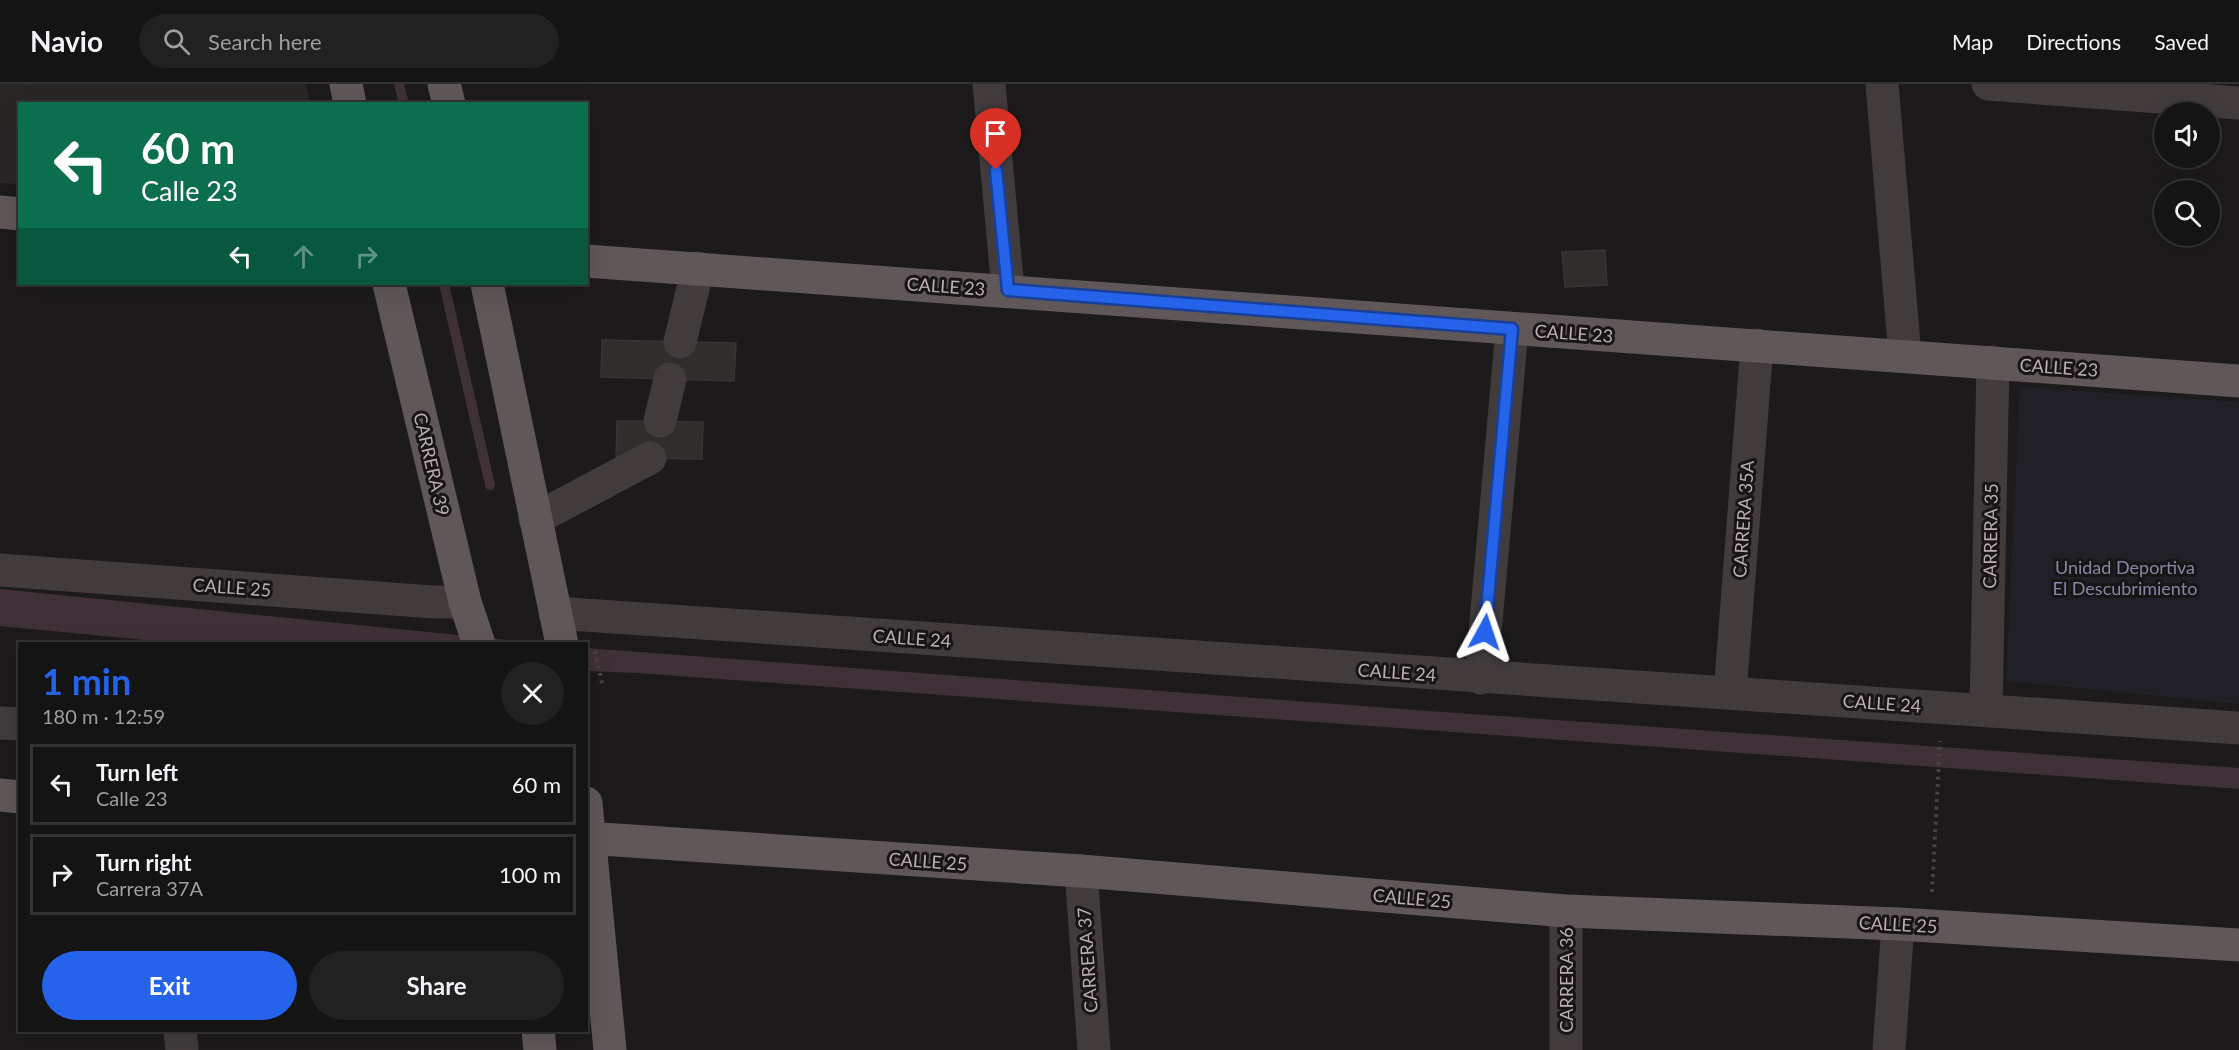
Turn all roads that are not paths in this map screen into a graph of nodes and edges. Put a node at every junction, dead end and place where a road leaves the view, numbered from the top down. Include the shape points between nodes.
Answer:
1 (346, 84) edge
2 (444, 84) edge
3 (989, 84) edge
4 (1882, 84) edge
5 (1988, 84) edge
6 (350, 102) edge
7 (448, 102) edge
8 (2239, 103) edge
9 (0, 212) edge
10 (18, 214) edge
11 (588, 261) edge
12 (698, 268) junction
13 (389, 285) edge
14 (487, 285) edge
15 (1008, 290) junction
16 (1512, 329) junction
17 (680, 342) dead end
18 (1757, 345) junction
19 (1905, 356) junction
20 (1993, 362) junction
21 (670, 379) dead end
22 (2239, 381) edge
23 (660, 421) dead end
24 (650, 458) dead end
25 (535, 519) junction
26 (0, 570) edge
27 (473, 625) edge
28 (559, 629) edge
29 (1481, 678) junction
30 (1730, 693) junction
31 (1986, 710) junction
32 (0, 723) edge
33 (18, 724) edge
34 (2239, 728) edge
35 (0, 795) edge
36 (18, 797) edge
37 (588, 837) edge
38 (1081, 871) junction
39 (1566, 911) junction
40 (1898, 924) junction
41 (2239, 945) edge
42 (180, 1032) edge
43 (538, 1032) edge
44 (182, 1050) edge
45 (540, 1050) edge
46 (610, 1050) edge
47 (1094, 1050) edge
48 (1566, 1050) edge
49 (1889, 1050) edge

1 - 6 main road
2 - 7 main road
3 - 15 street
4 - 19 street
5 - 8 street
9 - 10 main road
11 - 12 main road, CALLE 23
12 - 15 main road, CALLE 23
12 - 17 street
13 - 27 main road, CARRERA 39
14 - 25 main road
15 - 16 main road, CALLE 23
16 - 18 main road, CALLE 23
16 - 29 street
18 - 19 main road, CALLE 23
18 - 30 street, CARRERA 35A
19 - 20 main road, CALLE 23
20 - 22 main road, CALLE 23
20 - 31 street, CARRERA 35
21 - 23 street
24 - 25 street
25 - 28 main road
26 - 27 street, CALLE 25 via 433,603
28 - 29 street, CALLE 24
29 - 30 street, CALLE 24
30 - 31 street, CALLE 24
31 - 34 street, CALLE 24
32 - 33 street
35 - 36 main road
37 - 38 main road, CALLE 25
37 - 46 main road
38 - 39 main road, CALLE 25
38 - 47 street, CARRERA 37
39 - 40 main road, CALLE 25
39 - 48 street, CARRERA 36
40 - 41 main road, CALLE 25
40 - 49 street
42 - 44 street
43 - 45 main road

